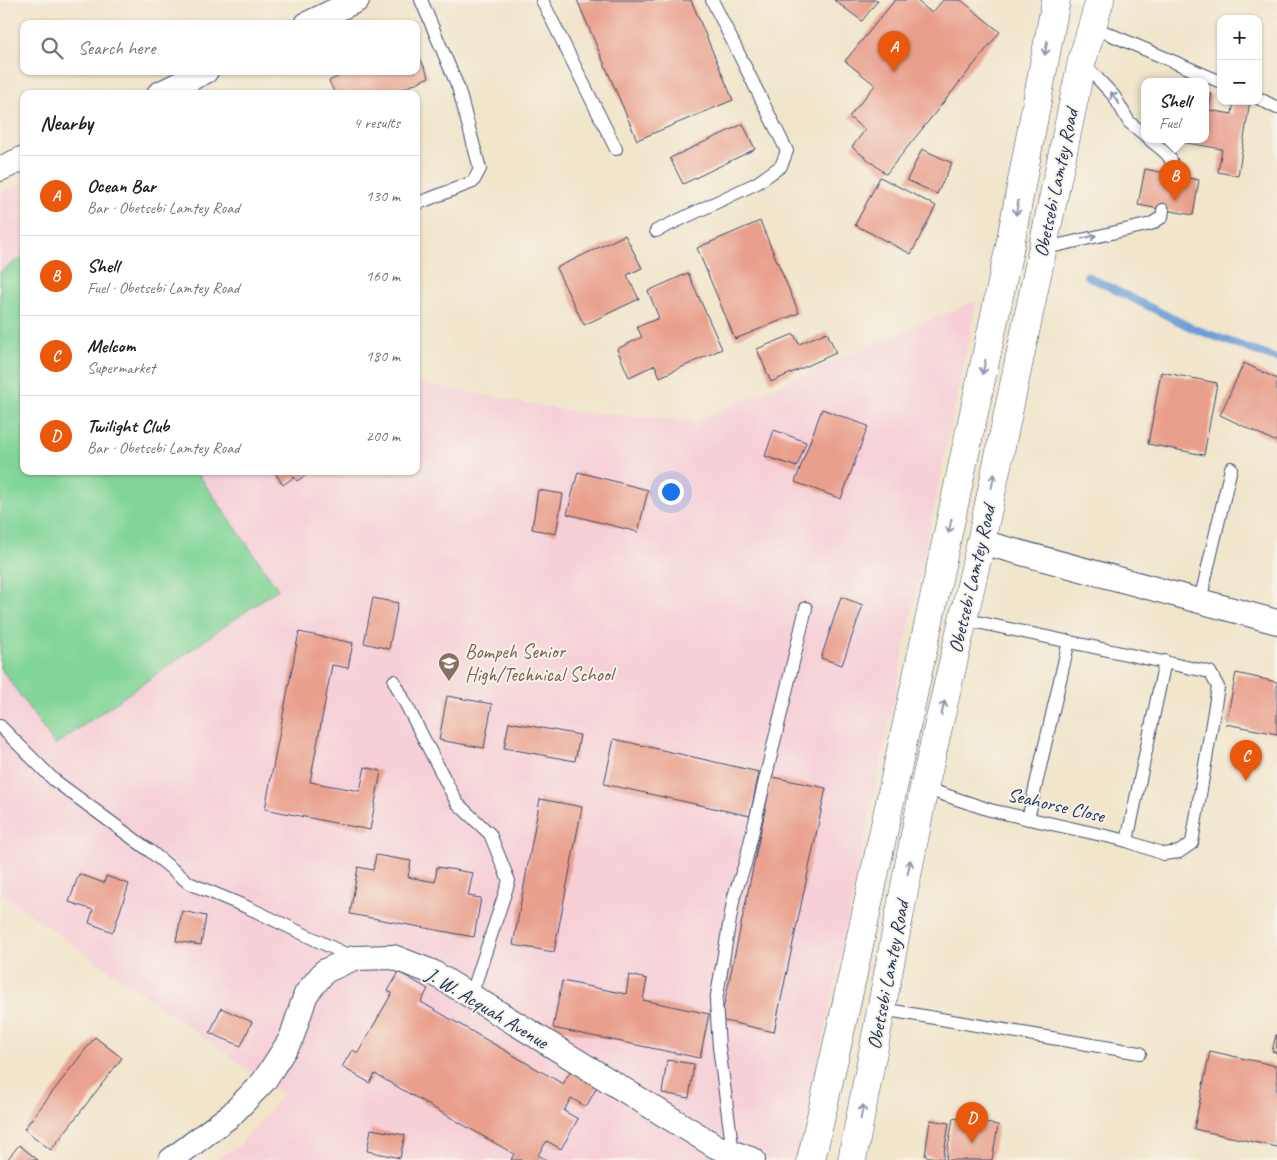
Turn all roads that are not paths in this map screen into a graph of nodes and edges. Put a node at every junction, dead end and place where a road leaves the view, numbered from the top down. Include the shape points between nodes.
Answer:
1 (357, 0) edge
2 (421, 0) edge
3 (542, 0) edge
4 (712, 0) edge
5 (1056, 0) edge
6 (1100, 0) edge
7 (314, 20) edge
8 (1093, 27) junction
9 (1082, 61) junction
10 (198, 75) edge
11 (1217, 80) edge
12 (167, 90) edge
13 (1262, 100) edge
14 (1277, 108) edge
15 (1141, 132) edge
16 (1154, 143) edge
17 (616, 150) dead end
18 (20, 160) edge
19 (0, 169) edge
20 (1173, 175) dead end
21 (420, 202) edge
22 (1163, 210) dead end
23 (656, 231) dead end
24 (1042, 249) junction
25 (1231, 468) dead end
26 (981, 542) junction
27 (1200, 601) junction
28 (806, 608) dead end
29 (963, 619) junction
30 (1277, 622) edge
31 (1069, 642) junction
32 (1165, 661) junction
33 (394, 681) dead end
34 (0, 726) edge
35 (924, 788) junction
36 (1028, 819) junction
37 (1127, 841) junction
38 (354, 958) junction
39 (471, 996) junction
40 (882, 1008) junction
41 (1140, 1054) dead end
42 (743, 1156) edge
43 (171, 1160) edge
44 (811, 1160) edge
45 (852, 1160) edge

1 - 7 street
2 - 21 lane via 458,87 480,169 473,182
3 - 17 lane
4 - 23 lane via 787,151 781,166 757,183
5 -> 44 main road, Obetsebi Lamtey Road via 1010,250
6 - 8 main road, Obetsebi Lamtey Road
8 - 9 main road, Obetsebi Lamtey Road
8 - 11 lane
15 -> 9 lane
9 - 24 main road, Obetsebi Lamtey Road
10 - 12 street
13 - 14 lane
16 - 20 lane via 1170,157 1174,165
18 - 19 street
24 -> 22 lane via 1151,224 1162,217
26 -> 24 main road, Obetsebi Lamtey Road
25 - 27 lane
26 - 27 street
26 - 29 main road, Obetsebi Lamtey Road
27 - 30 street
28 - 42 lane via 745,864 734,896 716,1001 719,1047
29 - 31 lane
35 -> 29 main road, Obetsebi Lamtey Road
31 - 32 lane
31 - 36 lane
32 - 37 lane
32 - 37 lane, Seahorse Close via 1210,672 1218,687 1192,843 1179,852 1164,854
33 - 39 lane via 457,803 490,834 509,881
34 - 38 lane via 54,780 189,882
35 - 36 lane, Seahorse Close
40 -> 35 main road, Obetsebi Lamtey Road
36 - 37 lane, Seahorse Close
38 - 39 street, J. W. Acquah Avenue via 392,957 432,972
38 - 43 street, J. W. Acquah Avenue via 324,971 306,994 291,1039 264,1081 231,1115
39 - 42 street, J. W. Acquah Avenue via 717,1148
40 - 41 lane
45 -> 40 main road, Obetsebi Lamtey Road

